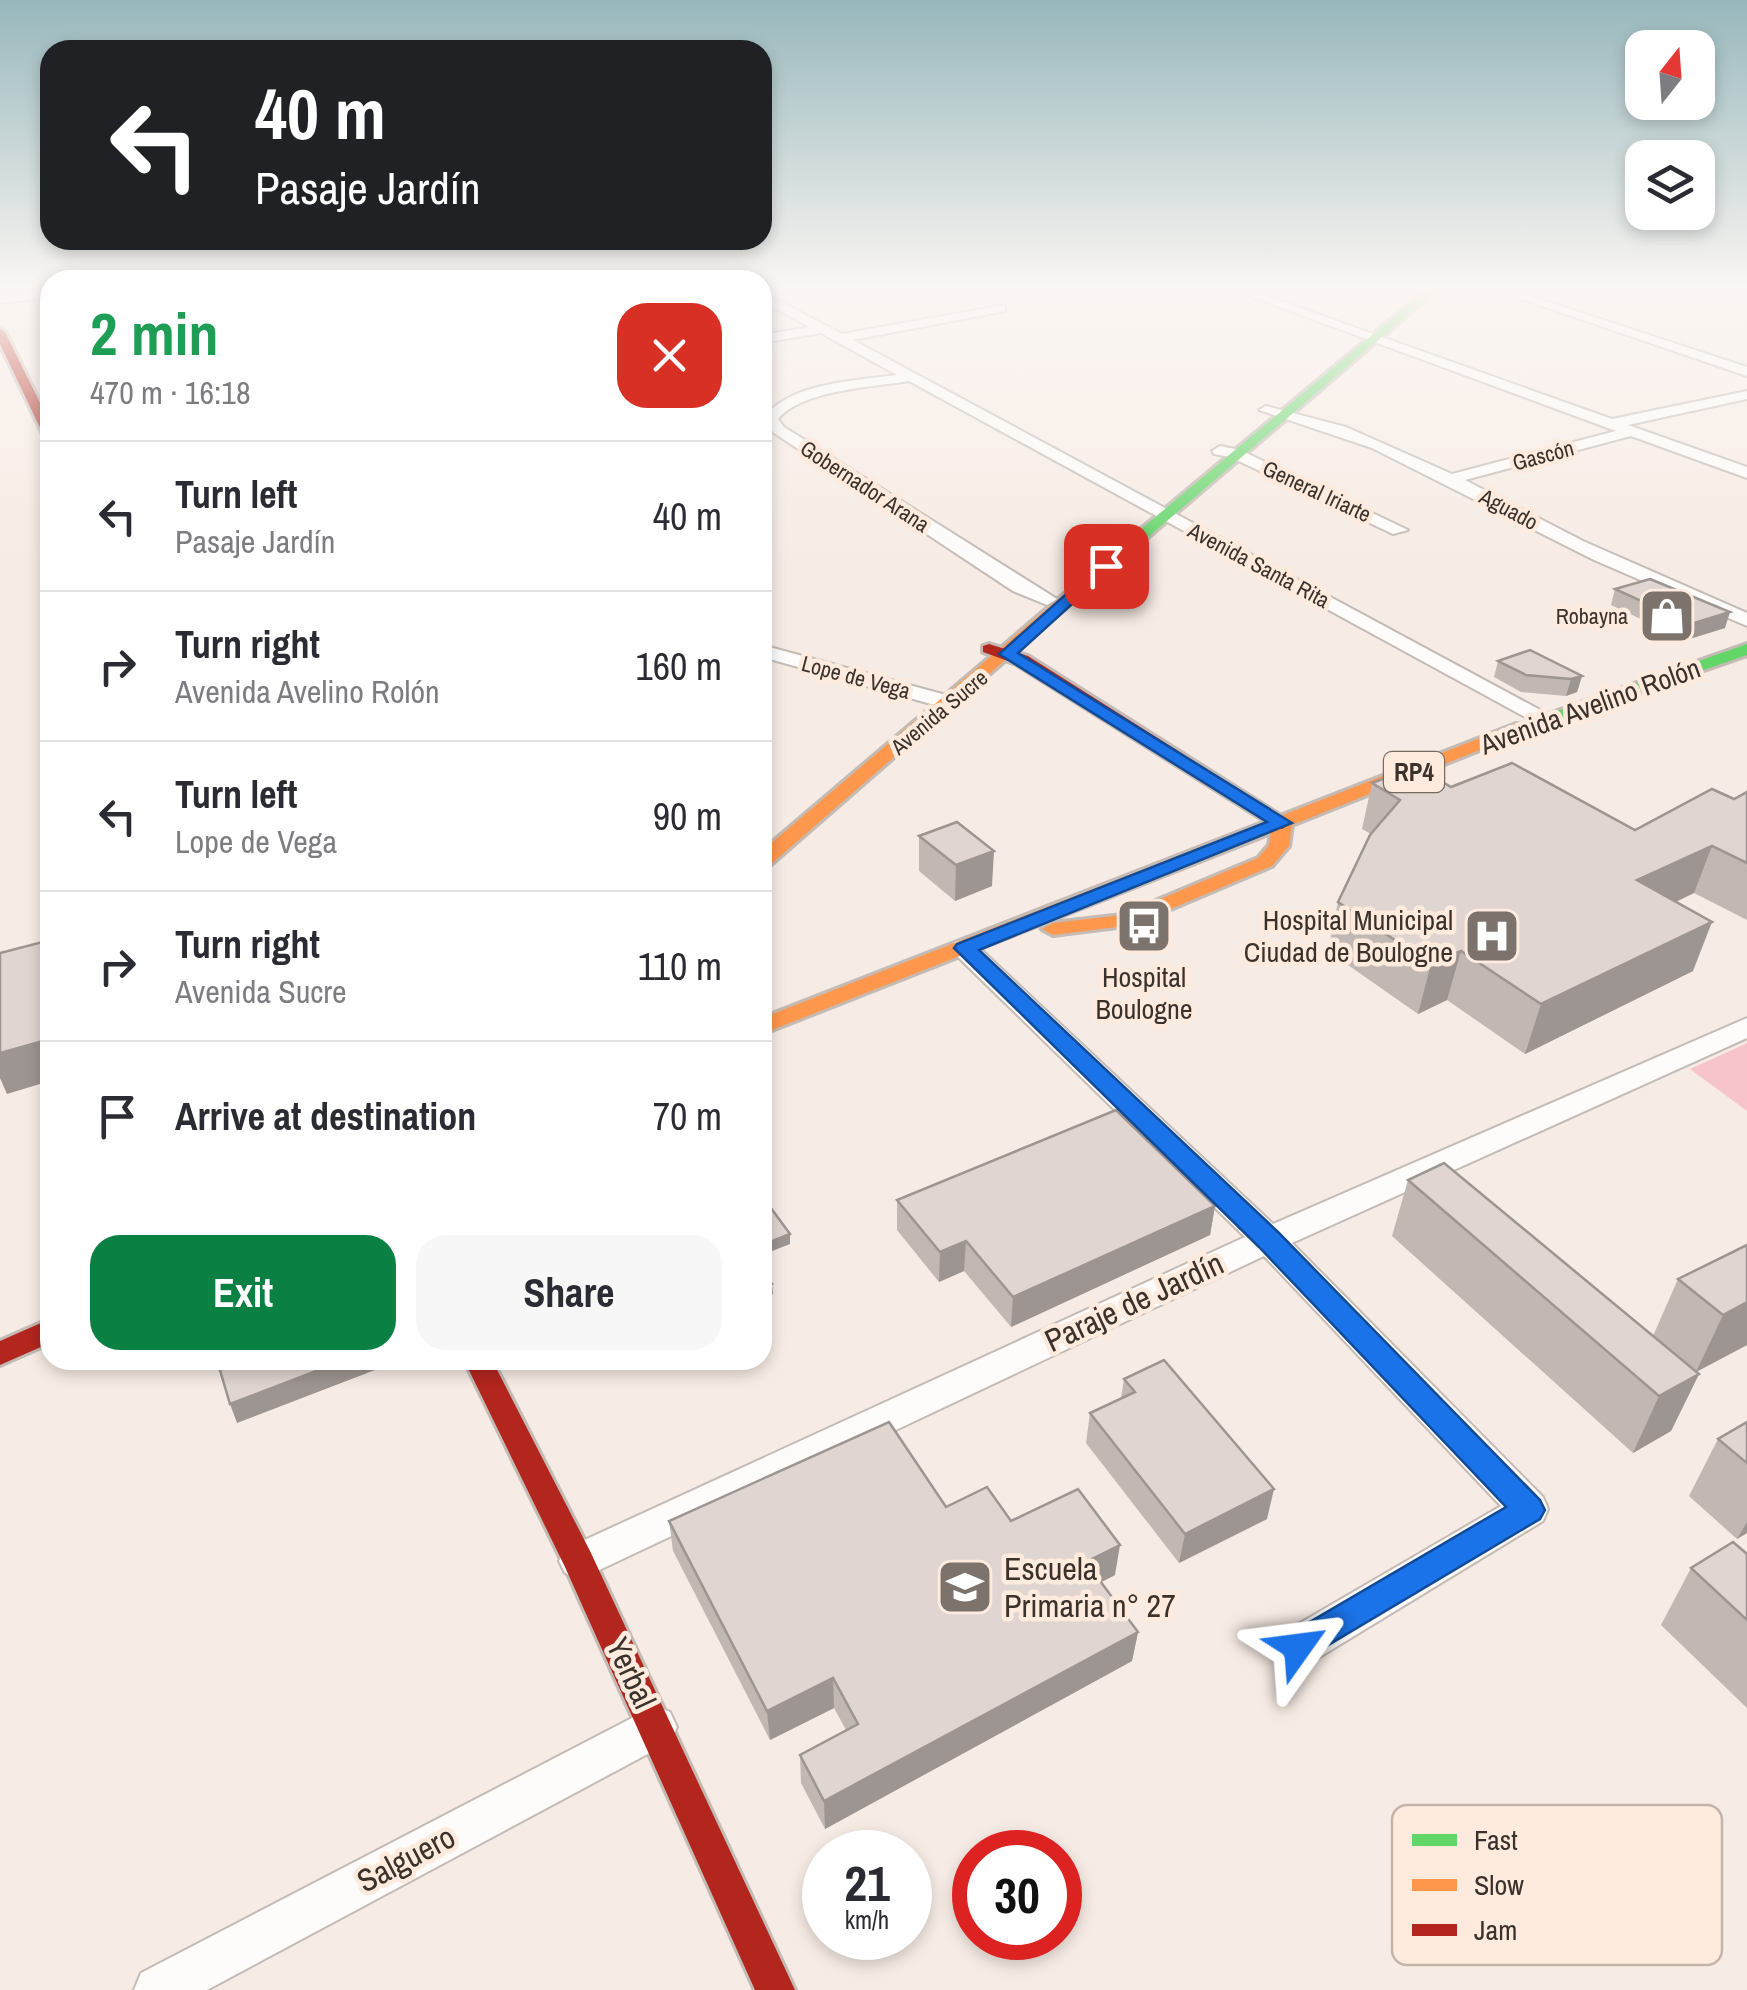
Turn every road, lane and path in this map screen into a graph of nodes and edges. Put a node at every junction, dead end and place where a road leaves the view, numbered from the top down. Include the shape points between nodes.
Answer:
1 (24, 382) edge
2 (884, 382) edge
3 (925, 382) edge
4 (1311, 382) edge
5 (1496, 382) edge
6 (1747, 395) edge
7 (1274, 412) junction
8 (40, 415) edge
9 (772, 415) edge
10 (772, 421) edge
11 (1614, 424) junction
12 (1634, 431) junction
13 (1227, 452) junction
14 (1747, 473) edge
15 (1451, 479) junction
16 (1158, 510) junction
17 (1399, 530) dead end
18 (1047, 599) junction
19 (1747, 620) edge
20 (1747, 649) edge
21 (998, 652) junction
22 (772, 654) edge
23 (940, 700) junction
24 (1544, 718) junction
25 (1282, 823) junction
26 (772, 830) edge
27 (772, 853) edge
28 (1010, 931) junction
29 (964, 948) junction
30 (772, 1024) edge
31 (1747, 1027) edge
32 (1268, 1240) junction
33 (40, 1335) edge
34 (0, 1354) edge
35 (483, 1370) edge
36 (579, 1560) junction
37 (1298, 1647) dead end
38 (655, 1727) junction
39 (158, 1990) edge
40 (776, 1990) edge

1 - 8 main road
2 - 9 street, Gobernador Arana via 800,398
3 - 16 street, Avenida Santa Rita
4 - 7 main road, Avenida Sucre
5 - 11 street
6 - 11 street
7 - 13 main road, Avenida Sucre
7 - 15 street, Aguado via 1304,418
10 - 18 street, Gobernador Arana
11 - 12 street
12 - 14 street
12 - 15 street, Gascón
13 - 16 main road, Avenida Sucre
13 - 17 street, General Iriarte
15 - 19 street, Aguado via 1600,556
16 - 18 main road, Avenida Sucre
16 - 21 main road, Avenida Sucre
16 - 24 street, Avenida Santa Rita
18 - 21 main road, Avenida Sucre
20 - 24 main road, Avenida Avelino Rolón / RP4
21 - 23 main road, Avenida Sucre
21 - 25 main road
22 - 23 street, Lope de Vega
23 - 26 main road, Avenida Sucre
23 - 27 main road, Avenida Sucre
24 - 25 main road, Avenida Avelino Rolón / RP4
25 - 28 main road, Avenida Avelino Rolón / RP4
25 - 28 main road via 1279,846 1265,862 1126,921
28 - 29 main road, Avenida Avelino Rolón / RP4
29 - 30 main road, Avenida Avelino Rolón / RP4
29 - 32 street
31 - 32 street, Paraje de Jardín
32 - 36 street, Paraje de Jardín
32 - 37 street via 1529,1510
33 - 34 main road
35 - 36 main road, Yerbal
36 - 38 main road, Yerbal
38 - 39 street, Salguero
38 - 40 main road, Yerbal

